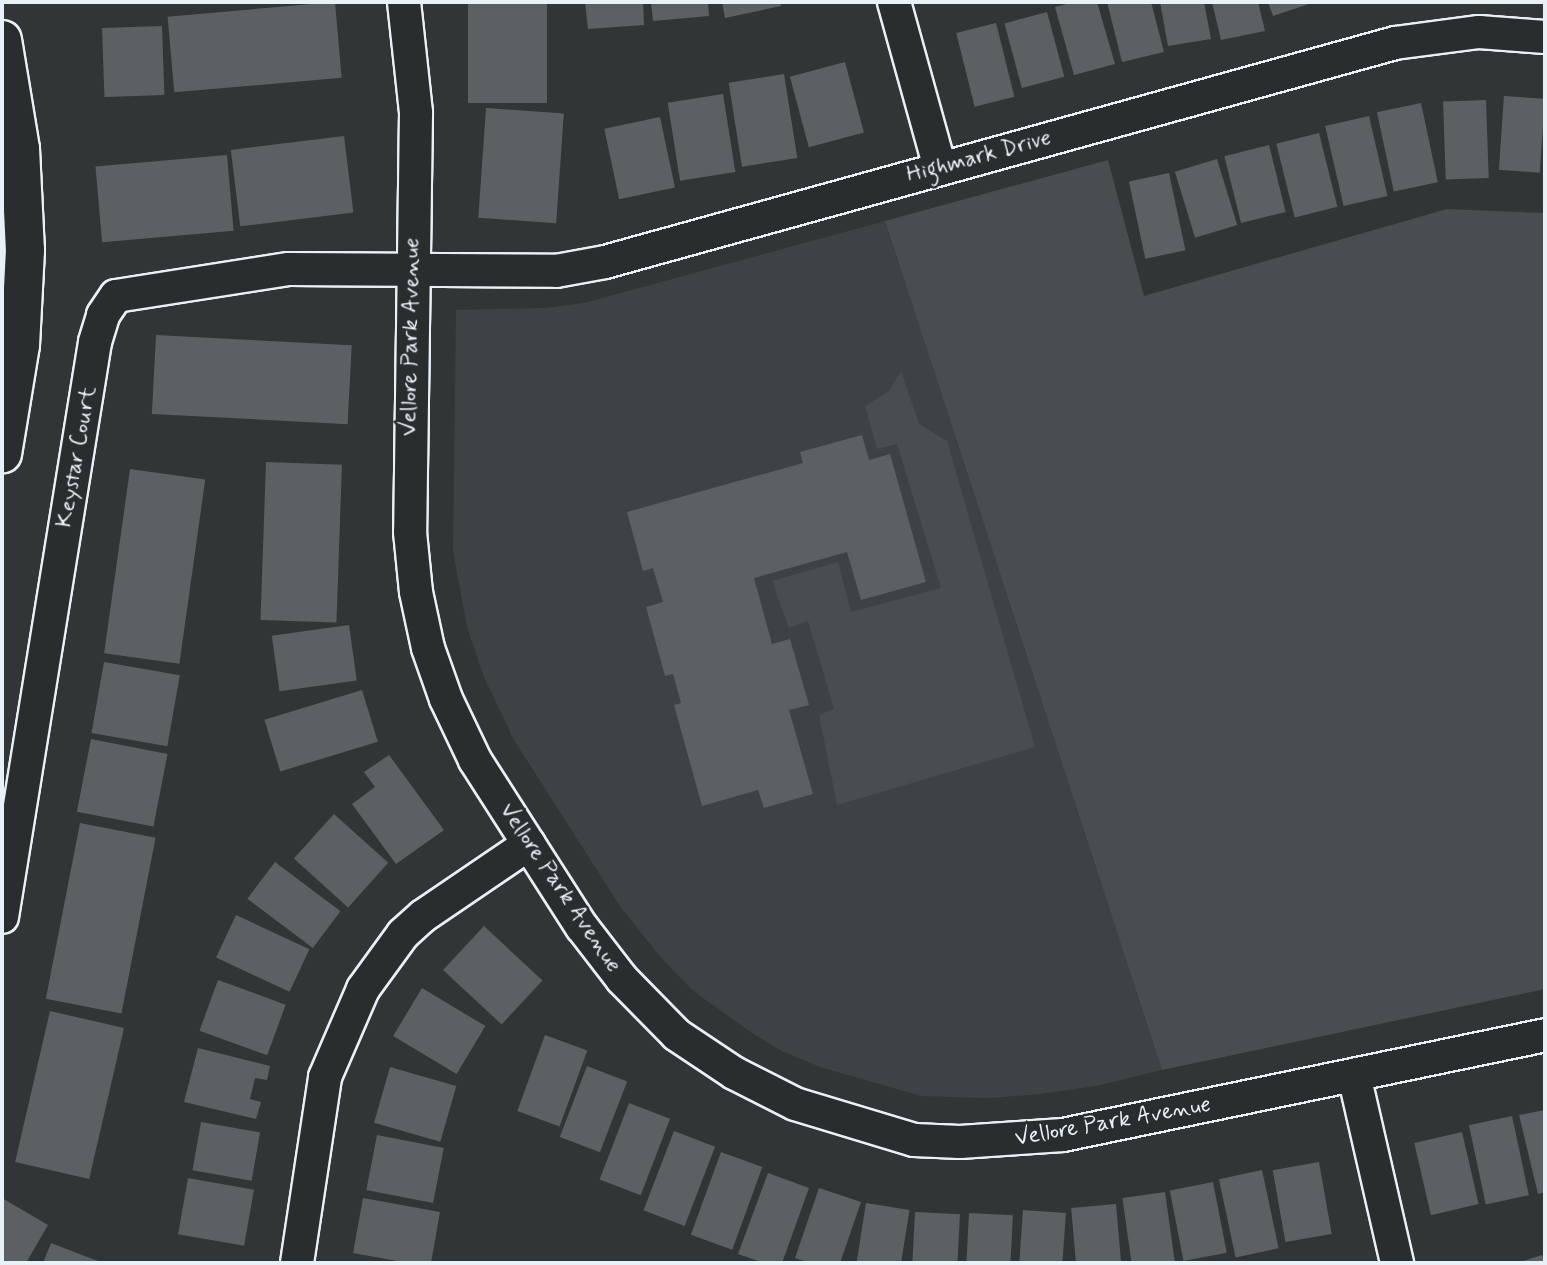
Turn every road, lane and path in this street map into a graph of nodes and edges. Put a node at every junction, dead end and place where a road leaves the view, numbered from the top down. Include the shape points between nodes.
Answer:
1 (404, 2) edge
2 (894, 2) edge
3 (1545, 37) edge
4 (2, 40) edge
5 (940, 168) junction
6 (412, 269) junction
7 (2, 454) edge
8 (529, 844) junction
9 (2, 918) edge
10 (1545, 1035) edge
11 (1354, 1075) junction
12 (296, 1263) edge
13 (1397, 1263) edge

1 - 6 street, Vellore Park Avenue via 416,113
2 - 5 street
3 - 5 street, Highmark Drive via 1479,32 1395,43
4 - 7 street via 20,149 25,250 20,345
5 - 6 street, Highmark Drive via 605,262 556,271
6 - 8 street, Vellore Park Avenue via 410,532 421,621 458,726
6 - 9 street, Keystar Court via 275,271 116,296 107,306 95,342
8 - 11 street, Vellore Park Avenue via 598,950 677,1035 767,1092 867,1128 935,1141 1063,1135
8 - 12 street via 423,916 403,934 363,989 324,1077
10 - 11 street, Vellore Park Avenue
11 - 13 street

